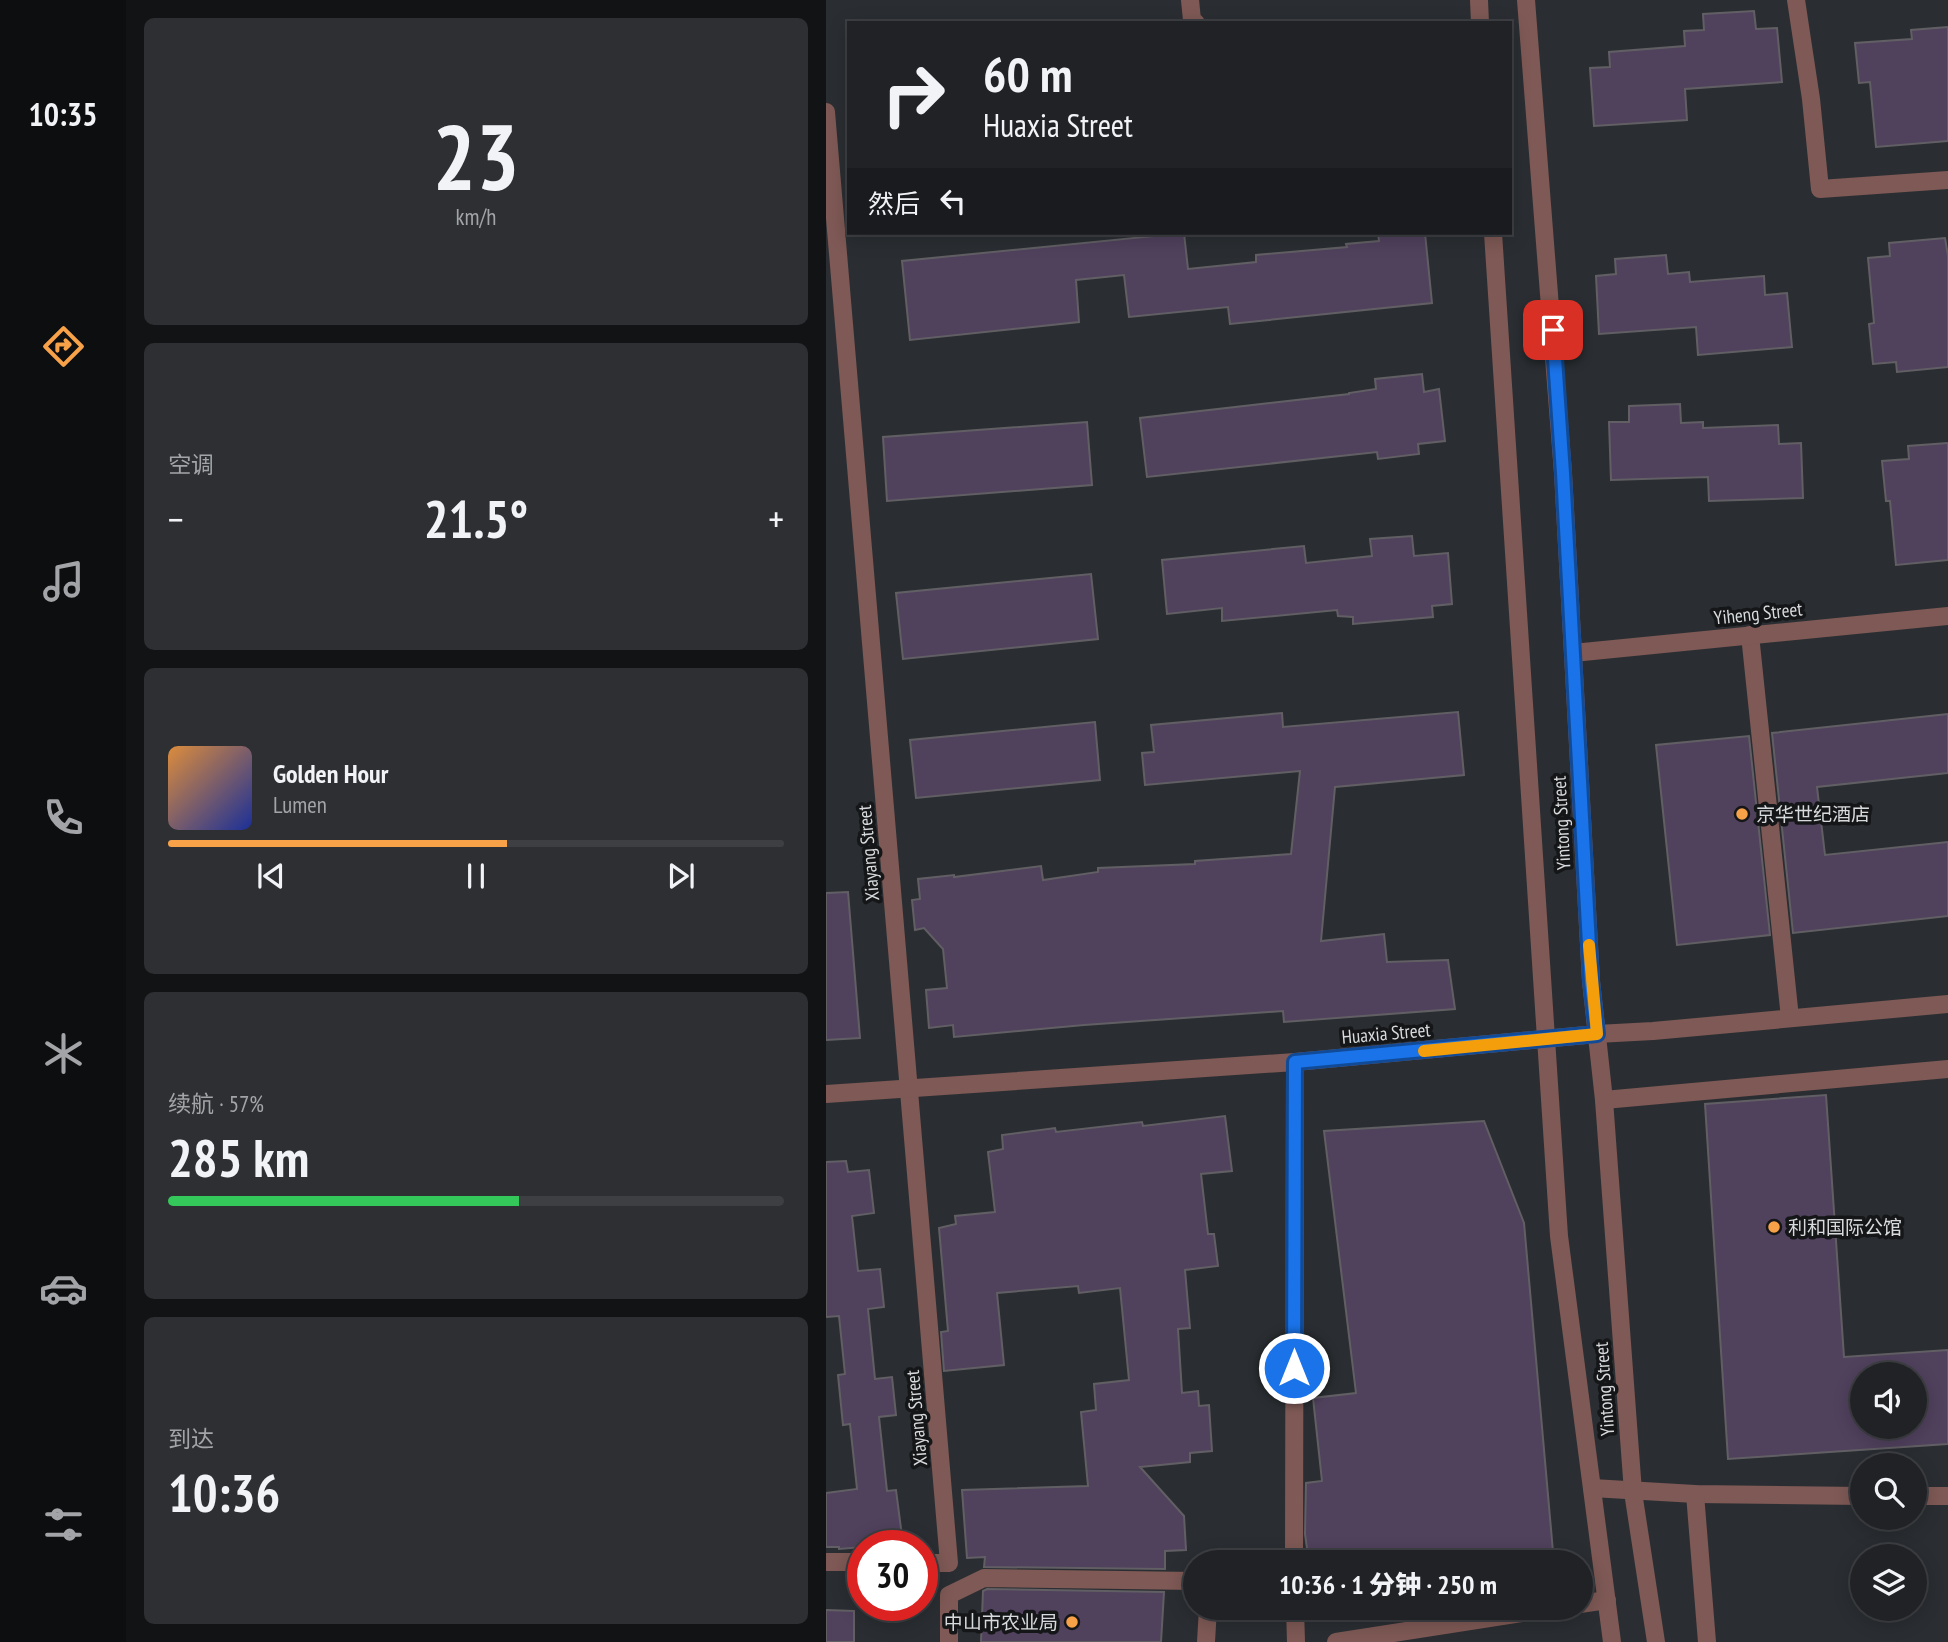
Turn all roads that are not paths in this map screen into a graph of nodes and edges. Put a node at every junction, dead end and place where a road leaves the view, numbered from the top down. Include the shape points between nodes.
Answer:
1 (1190, 0) edge
2 (1479, 0) edge
3 (1527, 0) edge
4 (1796, 0) edge
5 (1193, 21) edge
6 (1480, 21) edge
7 (826, 112) edge
8 (1948, 180) edge
9 (1493, 235) edge
10 (1948, 616) edge
11 (1750, 635) junction
12 (1573, 653) junction
13 (1948, 1004) edge
14 (1790, 1018) junction
15 (1597, 1034) junction
16 (1545, 1039) junction
17 (1295, 1062) junction
18 (1948, 1069) edge
19 (909, 1088) junction
20 (826, 1094) edge
21 (1604, 1100) junction
22 (1592, 1488) junction
23 (1633, 1492) junction
24 (1695, 1494) junction
25 (1850, 1496) edge
26 (1927, 1496) edge
27 (1948, 1496) edge
28 (1294, 1550) edge
29 (826, 1562) edge
30 (847, 1562) edge
31 (938, 1563) edge
32 (1183, 1581) edge
33 (1607, 1600) junction
34 (1593, 1602) edge
35 (1207, 1620) edge
36 (1296, 1620) edge
37 (1477, 1620) edge
38 (949, 1642) edge
39 (1206, 1642) edge
40 (1297, 1642) edge
41 (1336, 1642) edge
42 (1612, 1642) edge
43 (1656, 1642) edge
44 (1707, 1642) edge

1 - 5 street
2 - 6 street
3 - 12 street, Yintong Street
4 - 8 street via 1821,189
7 - 19 street, Xiayang Street
9 - 16 street
10 - 11 street, Yiheng Street
11 - 12 street, Yiheng Street
11 - 14 street
12 - 15 street, Yintong Street
13 - 14 street, Huaxia Street
14 - 15 street, Huaxia Street
15 - 16 street, Huaxia Street
15 - 21 street, Yintong Street
16 - 17 street, Huaxia Street
16 - 22 street via 1559,1236
17 - 19 street, Huaxia Street
17 - 28 street
18 - 21 street
19 - 20 street, Huaxia Street
19 - 31 street, Xiayang Street via 949,1563
21 - 23 street, Yintong Street
22 - 23 street
22 - 33 street
23 - 24 street
23 - 43 street, Yintong Street
24 - 25 street
24 - 44 street
26 - 27 street
29 - 30 street
32 - 38 street via 984,1578 949,1595
33 - 34 street
33 - 42 street
35 - 39 street
36 - 40 street
37 - 41 street

